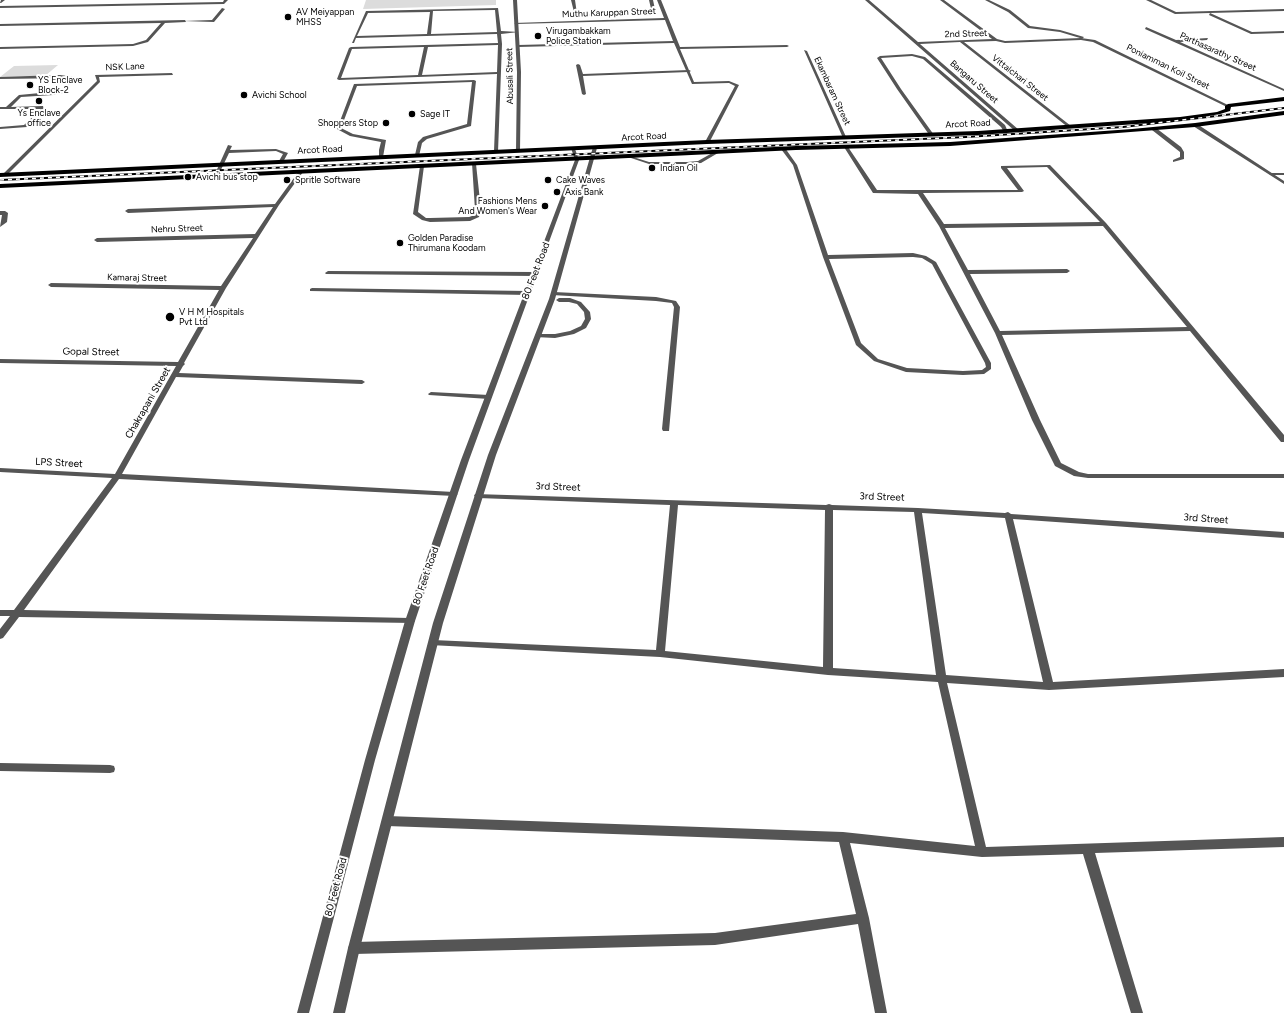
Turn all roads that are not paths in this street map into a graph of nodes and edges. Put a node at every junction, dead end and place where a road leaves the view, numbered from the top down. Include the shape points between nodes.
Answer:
1 (3, 0) edge
2 (226, 0) edge
3 (515, 0) edge
4 (573, 0) edge
5 (652, 0) edge
6 (659, 0) edge
7 (867, 0) edge
8 (942, 0) edge
9 (987, 0) edge
10 (1148, 0) edge
11 (0, 2) edge
12 (0, 7) edge
13 (223, 8) dead end
14 (432, 10) junction
15 (1284, 11) edge
16 (607, 15) junction
17 (666, 18) junction
18 (609, 21) junction
19 (164, 22) junction
20 (516, 23) junction
21 (0, 25) edge
22 (1146, 28) dead end
23 (499, 32) junction
24 (517, 32) junction
25 (1284, 32) edge
26 (429, 35) junction
27 (355, 37) junction
28 (1081, 39) junction
29 (1207, 39) dead end
30 (996, 40) junction
31 (1175, 41) junction
32 (676, 42) junction
33 (961, 42) junction
34 (500, 44) junction
35 (919, 44) junction
36 (426, 46) junction
37 (518, 46) junction
38 (787, 46) dead end
39 (0, 48) edge
40 (351, 48) junction
41 (678, 48) junction
42 (805, 51) dead end
43 (578, 65) dead end
44 (689, 71) junction
45 (499, 73) junction
46 (172, 74) dead end
47 (581, 75) junction
48 (420, 76) junction
49 (0, 78) edge
50 (1284, 90) edge
51 (584, 94) dead end
52 (1284, 98) edge
53 (1228, 106) junction
54 (0, 108) edge
55 (7, 108) junction
56 (1284, 113) edge
57 (1195, 125) junction
58 (1069, 126) junction
59 (0, 128) edge
60 (1154, 129) junction
61 (1017, 130) junction
62 (1006, 131) junction
63 (932, 135) junction
64 (845, 138) junction
65 (707, 142) junction
66 (230, 146) dead end
67 (846, 147) junction
68 (595, 148) junction
69 (573, 149) junction
70 (784, 149) junction
71 (496, 151) junction
72 (518, 151) junction
73 (227, 152) junction
74 (716, 153) junction
75 (417, 155) junction
76 (381, 156) junction
77 (630, 157) junction
78 (591, 159) junction
79 (576, 160) junction
80 (281, 161) junction
81 (1175, 161) dead end
82 (221, 163) junction
83 (474, 167) junction
84 (422, 169) junction
85 (301, 172) junction
86 (1271, 174) junction
87 (1284, 174) edge
88 (2, 175) edge
89 (216, 176) junction
90 (1284, 183) edge
91 (0, 186) edge
92 (920, 192) junction
93 (277, 205) junction
94 (128, 212) dead end
95 (0, 213) edge
96 (1104, 224) junction
97 (0, 226) edge
98 (942, 226) junction
99 (256, 236) junction
100 (97, 240) dead end
101 (826, 257) junction
102 (1067, 271) dead end
103 (966, 272) junction
104 (328, 273) dead end
105 (535, 274) junction
106 (51, 285) dead end
107 (223, 288) junction
108 (312, 290) dead end
109 (528, 293) junction
110 (553, 297) junction
111 (1190, 329) junction
112 (998, 333) junction
113 (537, 336) junction
114 (0, 361) edge
115 (182, 364) junction
116 (175, 375) junction
117 (362, 382) dead end
118 (431, 394) dead end
119 (489, 397) junction
120 (666, 430) dead end
121 (1284, 440) edge
122 (0, 470) edge
123 (118, 475) junction
124 (1284, 476) edge
125 (454, 494) junction
126 (478, 496) junction
127 (674, 502) junction
128 (830, 506) junction
129 (918, 510) junction
130 (1008, 515) junction
131 (1284, 535) edge
132 (0, 613) edge
133 (14, 614) junction
134 (410, 620) junction
135 (0, 636) edge
136 (433, 643) junction
137 (660, 654) junction
138 (828, 671) junction
139 (1284, 673) edge
140 (942, 680) junction
141 (1049, 686) junction
142 (0, 767) edge
143 (110, 769) dead end
144 (387, 822) junction
145 (843, 837) junction
146 (1284, 842) edge
147 (1088, 850) junction
148 (982, 852) junction
149 (863, 918) junction
150 (354, 948) junction
151 (303, 1013) edge
152 (339, 1013) edge
153 (881, 1013) edge
154 (1137, 1013) edge

1 - 11 street
2 - 12 street via 224,3
3 - 20 street, Abusali Street
4 - 16 street via 576,15
5 - 16 street via 653,15
6 - 17 street
7 - 35 street, Bangaru Street
8 - 30 street, 2nd Street
9 - 28 street via 1009,11 1029,27 1060,31 1082,37
10 - 15 street via 1176,13
13 - 19 street via 213,21
14 - 23 street via 496,9
14 - 26 street
14 - 27 street via 367,12
15 - 25 street via 1210,14 1251,33
16 - 18 street
17 - 18 street, Muthu Karuppan Street
17 - 32 street, Muthu Karuppan Street
18 - 20 street, Muthu Karuppan Street
19 - 21 street
19 - 39 street via 147,41 140,44
20 - 24 street, Abusali Street
22 - 31 street, Parthasarathy Street
23 - 24 street
23 - 26 street
23 - 34 street
24 - 37 street, Abusali Street
26 - 27 street
27 - 40 street
28 - 30 street via 1009,42
28 - 53 street, Poniamman Koil Street via 1100,42
29 - 31 street
30 - 33 street, 2nd Street
31 - 50 street, Parthasarathy Street
32 - 37 street
32 - 41 street, Muthu Karuppan Street
33 - 35 street, 2nd Street
33 - 58 street, Vittalchari Street
34 - 36 street
34 - 45 street
35 - 61 street, Bangaru Street
36 - 40 street
36 - 48 street
37 - 72 street, Abusali Street
38 - 41 street
40 - 48 street via 339,78
41 - 44 street, Muthu Karuppan Street
42 - 64 street, Ekambaram Street
43 - 47 street
44 - 47 street
44 - 65 street, Muthu Karuppan Street via 693,83 729,82 737,85
45 - 48 street
45 - 71 street
46 - 88 street, NSK Lane via 96,76 98,82
47 - 51 street
49 - 55 street via 73,77 62,92 20,96
52 - 53 main road, Arcot Road
53 - 58 main road, Arcot Road via 1228,110 1196,117
54 - 55 street
55 - 59 street via 43,109 25,126
56 - 57 main road, Arcot Road
57 - 60 main road, Arcot Road
57 - 86 street
58 - 61 main road, Arcot Road
60 - 67 main road, Arcot Road via 950,144
60 - 81 street via 1182,152 1182,158
61 - 62 main road, Arcot Road
62 - 63 main road, Arcot Road
62 - 63 street via 924,58 912,55 880,57
63 - 64 main road, Arcot Road
64 - 65 main road, Arcot Road
65 - 68 main road, Arcot Road
66 - 73 street
67 - 70 main road, Arcot Road
67 - 92 street via 875,192
68 - 69 main road, Arcot Road
68 - 78 street, 80 Feet Road
69 - 72 main road, Arcot Road
69 - 79 street
70 - 74 main road, Arcot Road
70 - 101 street via 795,166
71 - 72 main road, Arcot Road
71 - 75 main road, Arcot Road
73 - 80 street via 276,150 286,153
73 - 82 street
74 - 77 main road, Arcot Road
74 - 77 street via 699,162 687,163 649,163
75 - 76 main road, Arcot Road
75 - 76 street via 420,142 425,138 469,124 474,80 355,85 340,129 352,135 384,142 380,150
76 - 80 main road, Arcot Road
77 - 78 main road, Arcot Road
78 - 79 main road, Arcot Road
78 - 110 street, 80 Feet Road
79 - 83 main road, Arcot Road
79 - 105 street, 80 Feet Road
80 - 82 main road, Arcot Road
82 - 88 main road, Arcot Road
82 - 89 street
83 - 84 main road, Arcot Road
83 - 84 street via 478,216 470,219 430,220 415,213
84 - 85 main road, Arcot Road
85 - 89 main road, Arcot Road
85 - 93 street, Chakrapani Street
86 - 87 street
86 - 90 street
89 - 91 main road, Arcot Road
92 - 96 street via 1022,191 1003,167 1048,166
92 - 98 street
93 - 94 street
93 - 99 street, Chakrapani Street
95 - 97 street via 5,213 4,222
96 - 98 street
96 - 111 street
98 - 103 street
99 - 100 street, Nehru Street
99 - 107 street, Chakrapani Street
101 - 101 street via 858,344 876,360 906,370 925,372 970,373 984,372 989,368 934,263 924,257 913,255
102 - 103 street
103 - 112 street
104 - 105 street
105 - 109 street, 80 Feet Road
106 - 107 street, Kamaraj Street
107 - 115 street, Chakrapani Street
108 - 109 street
109 - 119 street, 80 Feet Road
110 - 113 street, 80 Feet Road
110 - 113 street via 579,303 587,312 588,319 584,327 572,332 555,336
110 - 120 street via 656,299 674,302 677,307
111 - 112 street
111 - 121 street
112 - 124 street via 1058,464 1067,469 1088,476
113 - 126 street, 80 Feet Road
114 - 115 street, Gopal Street
115 - 116 street, Chakrapani Street
116 - 117 street
116 - 123 street, Chakrapani Street
118 - 119 street
119 - 125 street, 80 Feet Road
122 - 123 street, LPS Street
123 - 125 street, LPS Street
123 - 133 street, Chakrapani Street
125 - 134 street, 80 Feet Road
126 - 127 street, 3rd Street
126 - 136 street, 80 Feet Road
127 - 128 street, 3rd Street
127 - 137 street
128 - 129 street, 3rd Street
128 - 138 street
129 - 130 street, 3rd Street
129 - 140 street
130 - 131 street, 3rd Street
130 - 141 street
132 - 133 street
133 - 134 street
133 - 135 street, Chakrapani Street
134 - 151 street, 80 Feet Road
136 - 137 street
136 - 144 street, 80 Feet Road
137 - 138 street
138 - 140 street
139 - 141 street
140 - 141 street
140 - 148 street
142 - 143 street
144 - 145 street
144 - 150 street, 80 Feet Road
145 - 148 street
145 - 149 street
146 - 147 street
147 - 148 street
147 - 154 street
149 - 150 street via 715,939
149 - 153 street
150 - 152 street, 80 Feet Road

